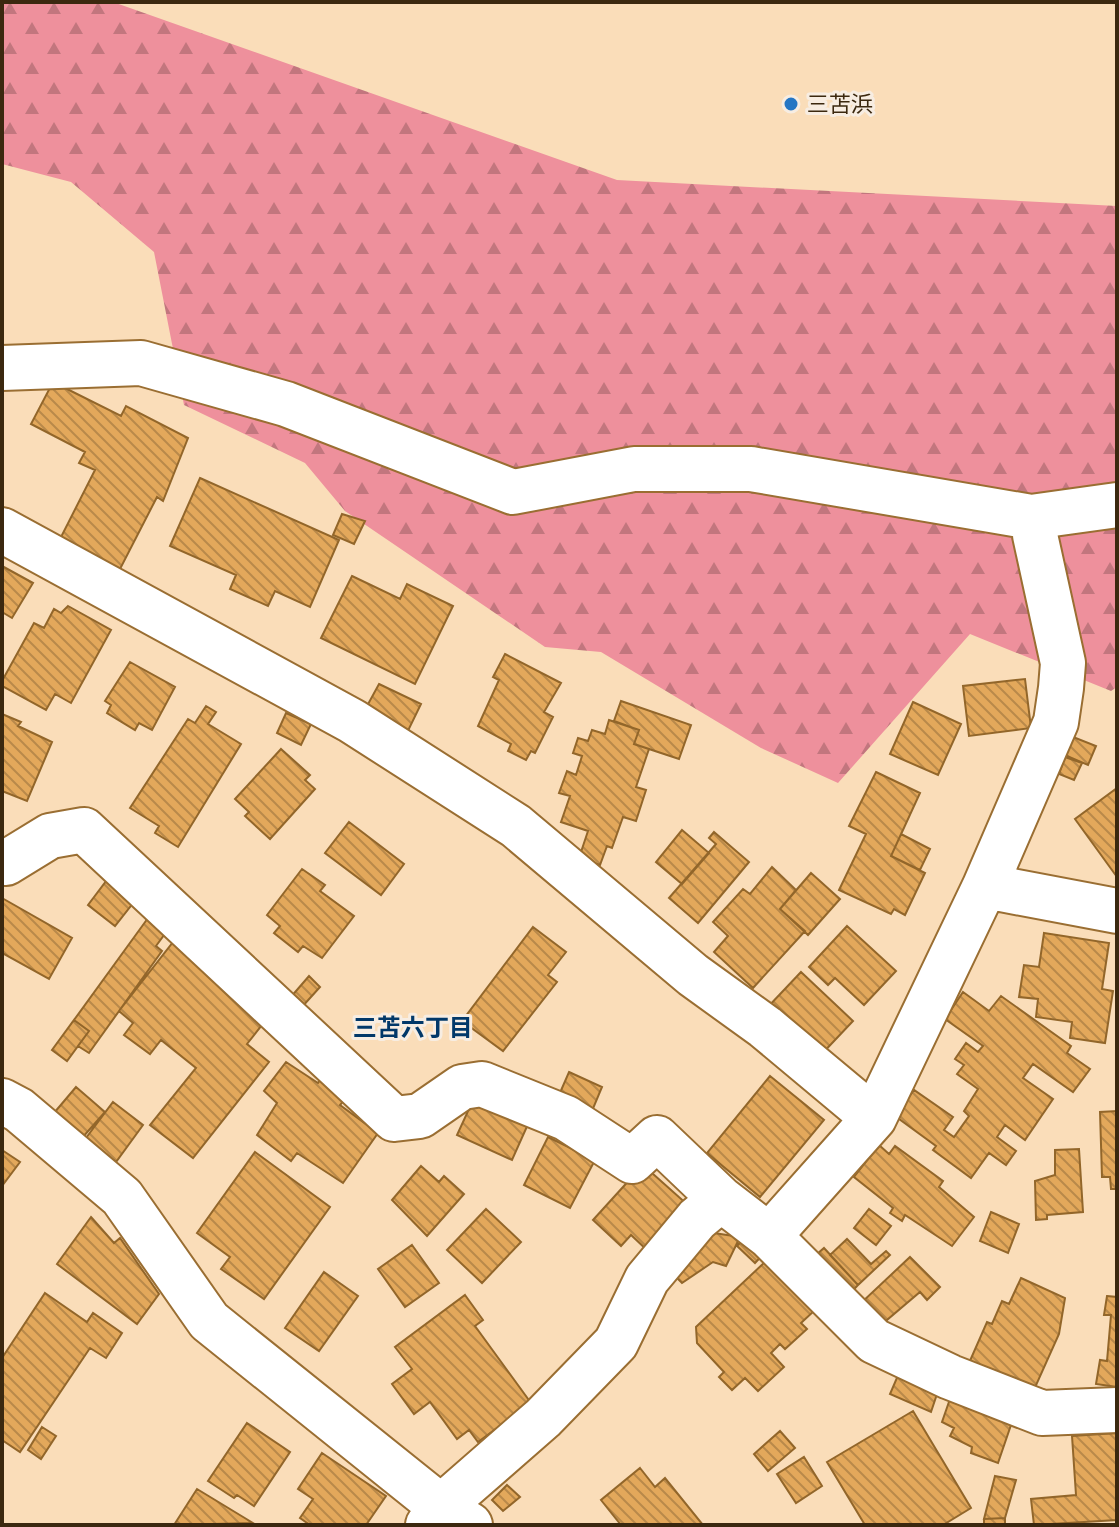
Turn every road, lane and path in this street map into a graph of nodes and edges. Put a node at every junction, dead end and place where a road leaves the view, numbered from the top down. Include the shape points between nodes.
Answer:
1 (2, 368) edge
2 (1117, 505) edge
3 (1036, 517) junction
4 (2, 530) edge
5 (2, 860) edge
6 (985, 886) junction
7 (1117, 911) edge
8 (2, 1101) edge
9 (874, 1118) junction
10 (721, 1199) junction
11 (769, 1236) junction
12 (1117, 1410) edge
13 (447, 1519) edge

1 - 3 street via 141,363 286,404 513,492 634,469 751,469
2 - 3 street
3 - 6 street via 1035,535 1063,663 1061,688 1056,722
4 - 9 street via 352,721 516,826
5 - 10 street via 6,863 50,836 84,830 394,1119 420,1116 462,1087 482,1084 566,1118 632,1161 657,1138
6 - 7 street
6 - 9 street
8 - 13 street via 122,1197 209,1321
9 - 11 street
10 - 11 street
10 - 13 street via 697,1219 647,1279 616,1343
11 - 12 street via 874,1341 1042,1413

